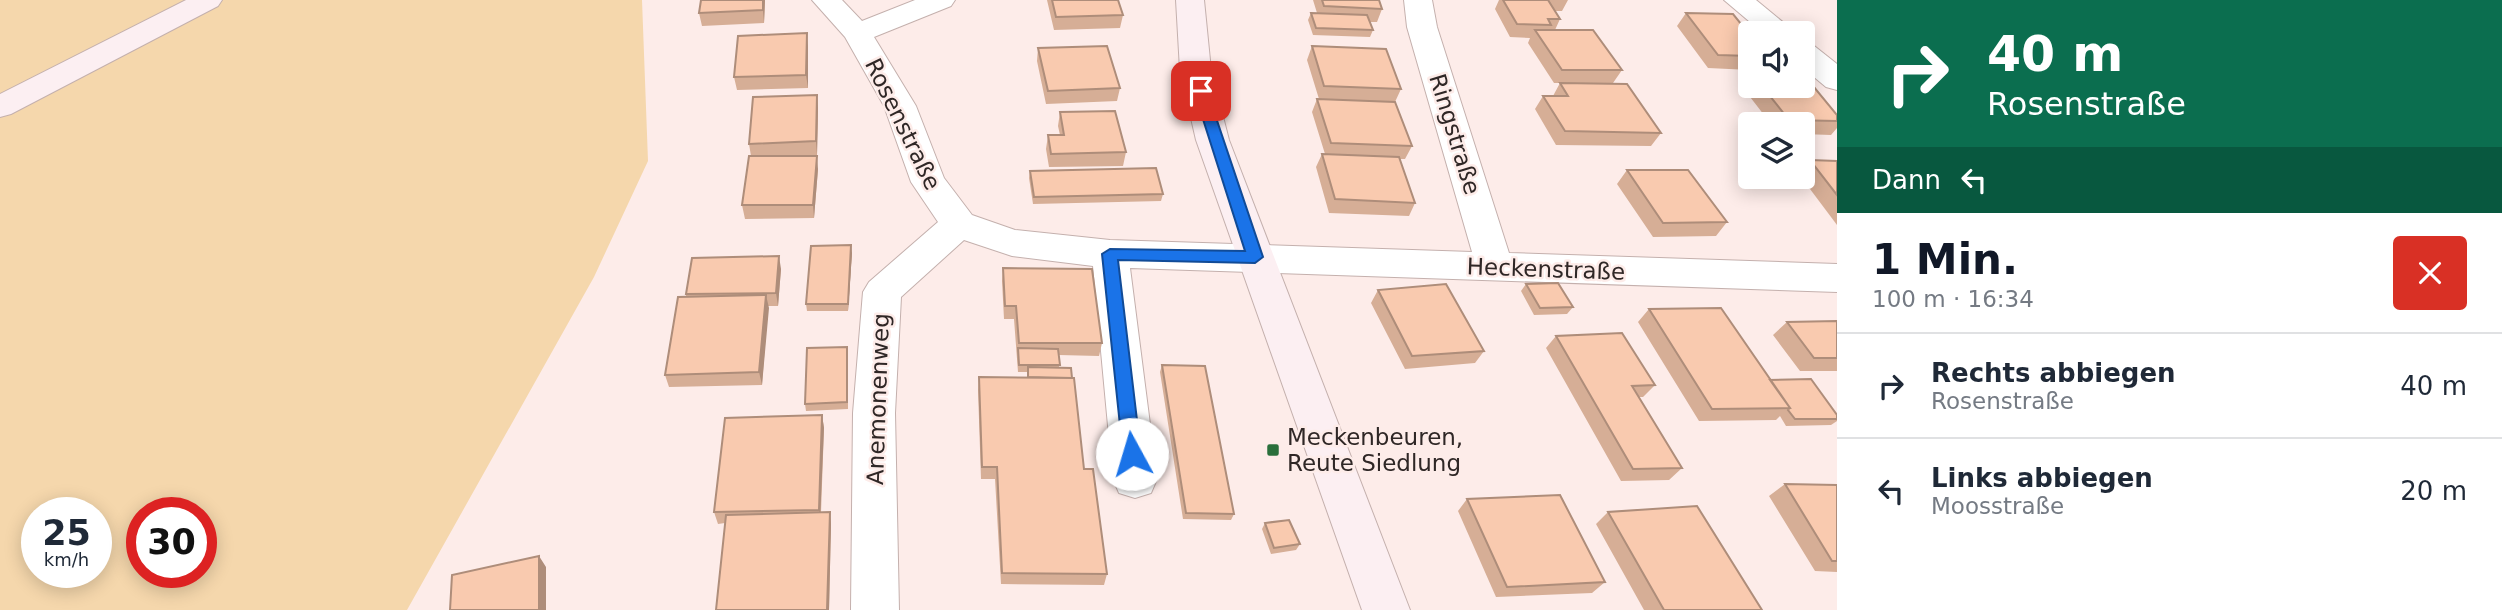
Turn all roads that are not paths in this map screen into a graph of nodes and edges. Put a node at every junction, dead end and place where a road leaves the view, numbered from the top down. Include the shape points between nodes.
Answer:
1 (208, 0) edge
2 (825, 0) edge
3 (941, 0) edge
4 (1189, 0) edge
5 (1418, 0) edge
6 (1738, 0) edge
7 (1765, 21) edge
8 (857, 33) junction
9 (1815, 62) edge
10 (1837, 80) edge
11 (0, 107) edge
12 (959, 224) junction
13 (1110, 254) junction
14 (1255, 257) junction
15 (1495, 267) junction
16 (1837, 278) edge
17 (1135, 479) dead end
18 (875, 610) edge
19 (1386, 610) edge

1 - 11 street
2 - 8 street, Rosenstraße
3 - 8 street, Rosenstraße
4 - 14 street via 1195,71
5 - 15 street, Ringstraße via 1422,27
6 - 7 street
8 - 12 street, Rosenstraße via 900,106 928,182
9 - 10 street
12 - 13 street via 1012,243
12 - 18 street, Anemonenweg via 882,292 874,413
13 - 14 street
13 - 17 street
14 - 15 street, Heckenstraße
14 - 19 street
15 - 16 street, Heckenstraße

